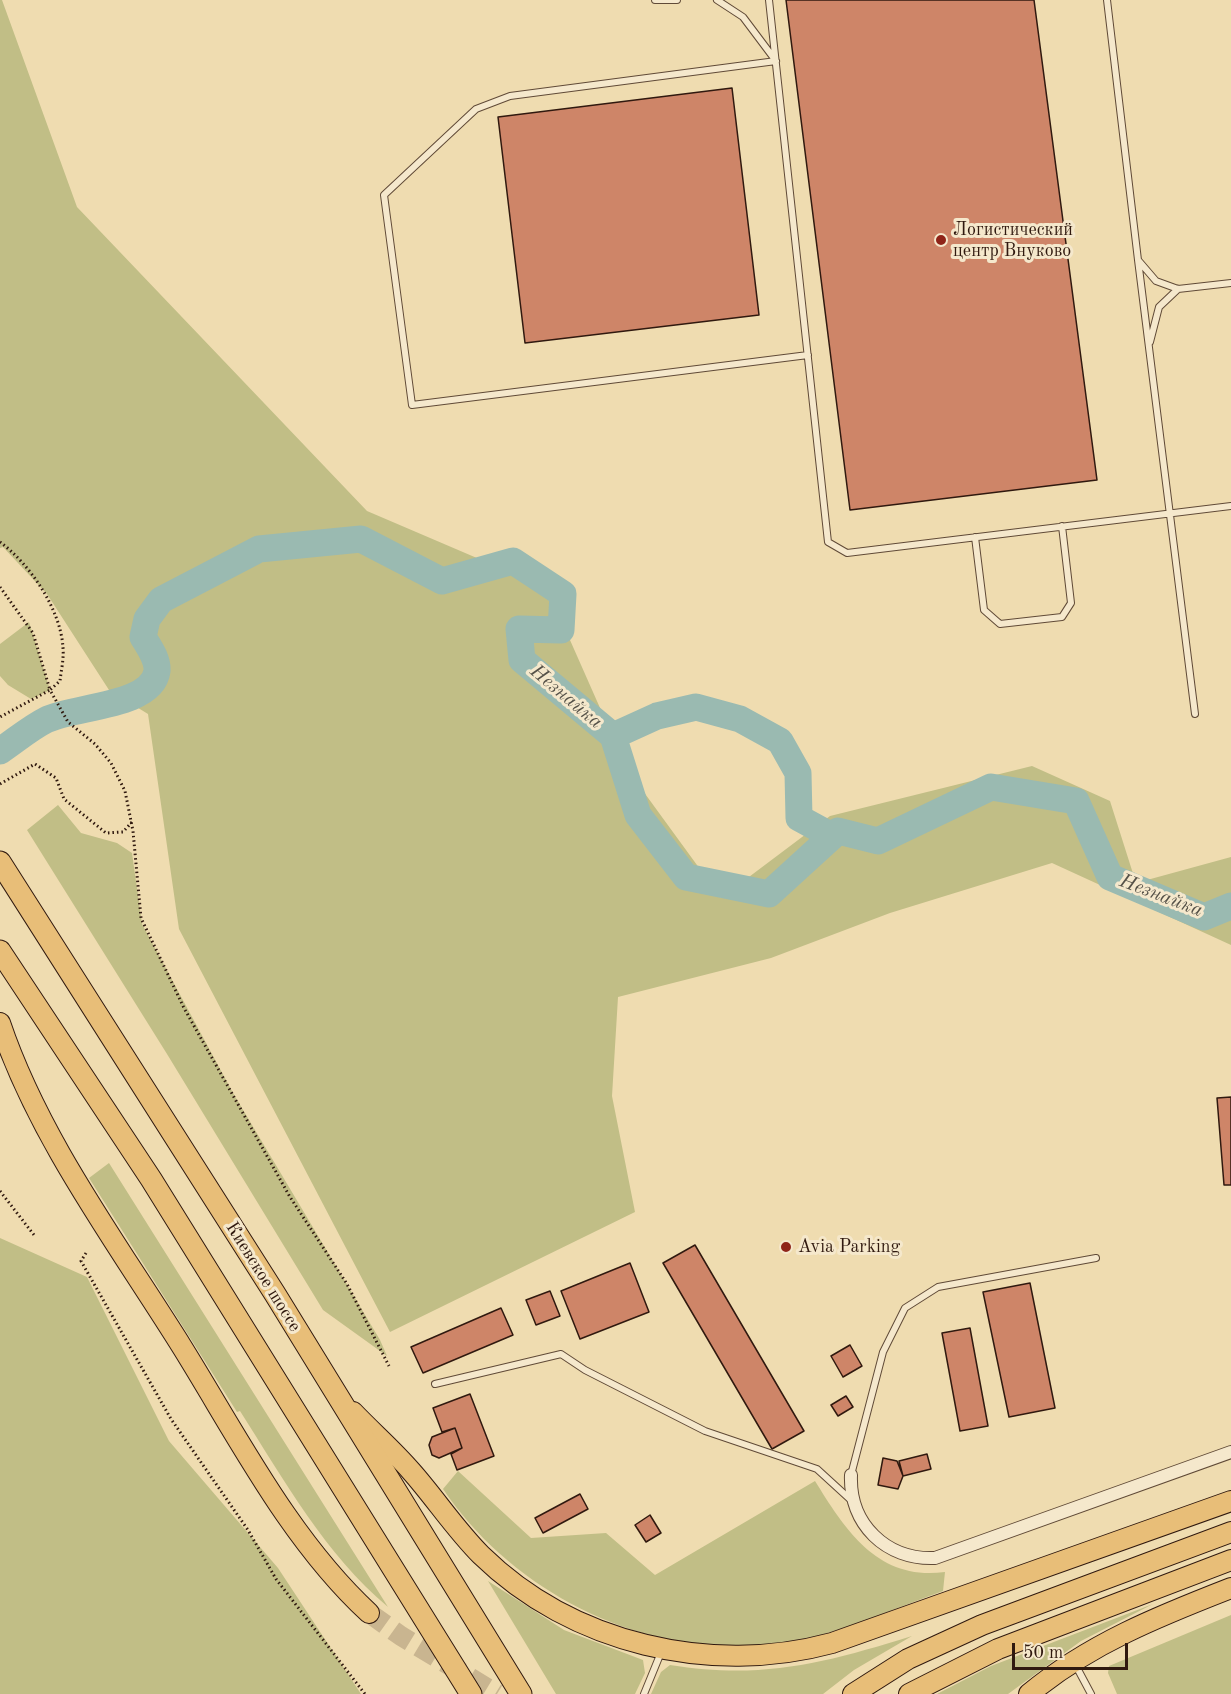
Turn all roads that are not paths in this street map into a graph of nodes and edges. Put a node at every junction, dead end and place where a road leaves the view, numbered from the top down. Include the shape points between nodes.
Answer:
1 (655, 0) edge
2 (677, 0) edge
3 (717, 0) edge
4 (769, 0) edge
5 (1107, 0) edge
6 (776, 61) junction
7 (1138, 260) junction
8 (1231, 283) edge
9 (1178, 289) junction
10 (1149, 344) junction
11 (808, 355) junction
12 (1231, 506) edge
13 (1170, 512) junction
14 (1062, 526) junction
15 (975, 537) junction
16 (1195, 714) dead end
17 (0, 862) edge
18 (0, 951) edge
19 (0, 1023) edge
20 (1096, 1258) dead end
21 (435, 1384) dead end
22 (340, 1400) junction
23 (1231, 1452) edge
24 (851, 1475) joint
25 (852, 1501) junction
26 (1231, 1501) edge
27 (1231, 1532) edge
28 (1231, 1560) edge
29 (1231, 1588) edge
30 (369, 1613) tunnel mouth
31 (662, 1649) junction
32 (1073, 1661) junction
33 (471, 1694) edge
34 (521, 1694) edge
35 (644, 1694) edge
36 (853, 1694) edge
37 (909, 1694) edge
38 (1029, 1694) edge
39 (1091, 1694) edge

1 - 2 lane
3 - 6 lane via 743,17
4 - 6 lane
5 - 7 lane
6 - 11 lane
6 - 11 lane via 510,96 476,109 384,195 412,405
7 - 9 lane via 1156,281
7 - 10 lane
8 - 9 lane
9 - 10 lane via 1159,307
10 - 13 lane
11 - 15 lane via 828,542 847,553
12 - 13 lane
13 - 14 lane
13 - 16 lane
14 - 15 lane
14 - 15 lane via 1071,603 1062,618 1000,624 984,610
17 - 22 highway, Киевское шоссе
18 - 33 highway via 151,1179
19 - 30 main road via 41,1121 126,1259 298,1530
20 - 24 lane via 938,1287 905,1308 883,1352
21 - 25 lane via 561,1354 705,1431 817,1469
22 - 31 main road via 406,1465 461,1533 498,1569 584,1623
22 - 34 highway, Киевское шоссе
23 - 25 street via 934,1558 901,1553 874,1537
24 - 25 street
26 - 31 main road via 816,1647 737,1658
27 - 36 main road via 982,1625 928,1649
28 - 37 main road via 998,1649
29 - 32 main road via 1144,1623
31 - 35 lane
32 - 38 main road
32 - 39 lane

